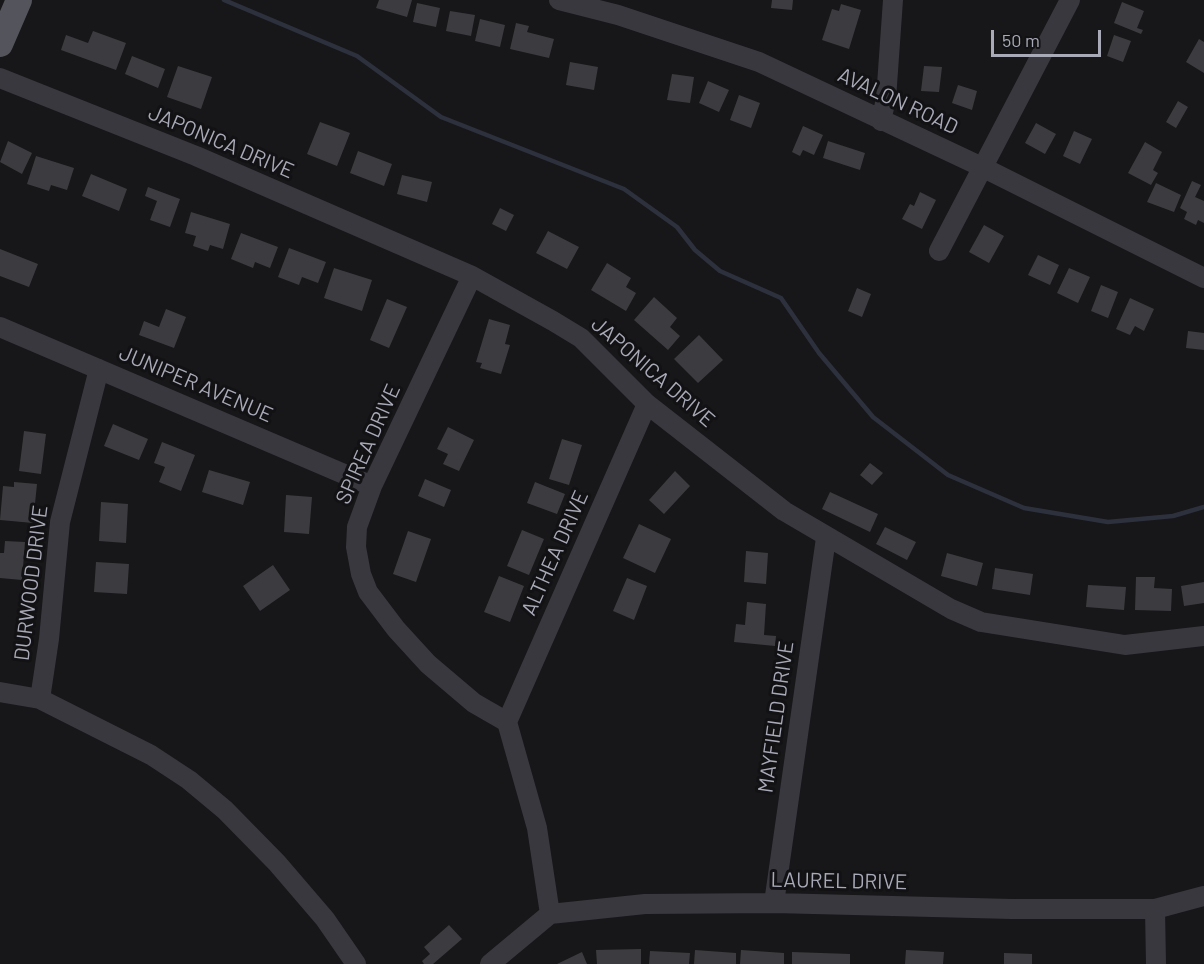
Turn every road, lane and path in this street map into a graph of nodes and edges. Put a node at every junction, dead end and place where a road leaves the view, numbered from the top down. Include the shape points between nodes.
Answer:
1 (19, 0) edge
2 (559, 0) edge
3 (893, 0) edge
4 (1070, 0) edge
5 (0, 44) edge
6 (0, 78) edge
7 (881, 121) junction
8 (982, 167) junction
9 (939, 251) dead end
10 (472, 276) junction
11 (1204, 278) edge
12 (0, 327) edge
13 (99, 369) junction
14 (647, 404) junction
15 (372, 486) junction
16 (826, 538) junction
17 (1204, 636) edge
18 (0, 692) edge
19 (40, 699) junction
20 (507, 722) junction
21 (1204, 896) edge
22 (774, 903) junction
23 (1155, 909) junction
24 (550, 914) junction
25 (356, 964) edge
26 (490, 964) edge
27 (1156, 964) edge

1 - 5 main road
2 - 7 street, AVALON ROAD via 689,37 759,62
3 - 7 street
4 - 8 street
6 - 10 street, JAPONICA DRIVE via 196,156
7 - 8 street, AVALON ROAD
8 - 9 street
8 - 11 street, AVALON ROAD
10 - 14 street, JAPONICA DRIVE via 581,338
10 - 15 street, SPIREA DRIVE
12 - 13 street, JUNIPER AVENUE
13 - 15 street, JUNIPER AVENUE
13 - 19 street, DURWOOD DRIVE via 60,522 50,639
14 - 16 street, JAPONICA DRIVE via 784,511
14 - 20 street, ALTHEA DRIVE
15 - 20 street, SPIREA DRIVE via 357,526 356,547 368,592 429,663 474,703
16 - 17 street, JAPONICA DRIVE via 981,622 1125,645
16 - 22 street, MAYFIELD DRIVE
18 - 19 street
19 - 25 street via 151,755 225,810 325,919
20 - 24 street via 537,828
21 - 23 street, LAUREL DRIVE
22 - 23 street, LAUREL DRIVE
22 - 24 street, LAUREL DRIVE via 645,904
23 - 27 street
24 - 26 street

